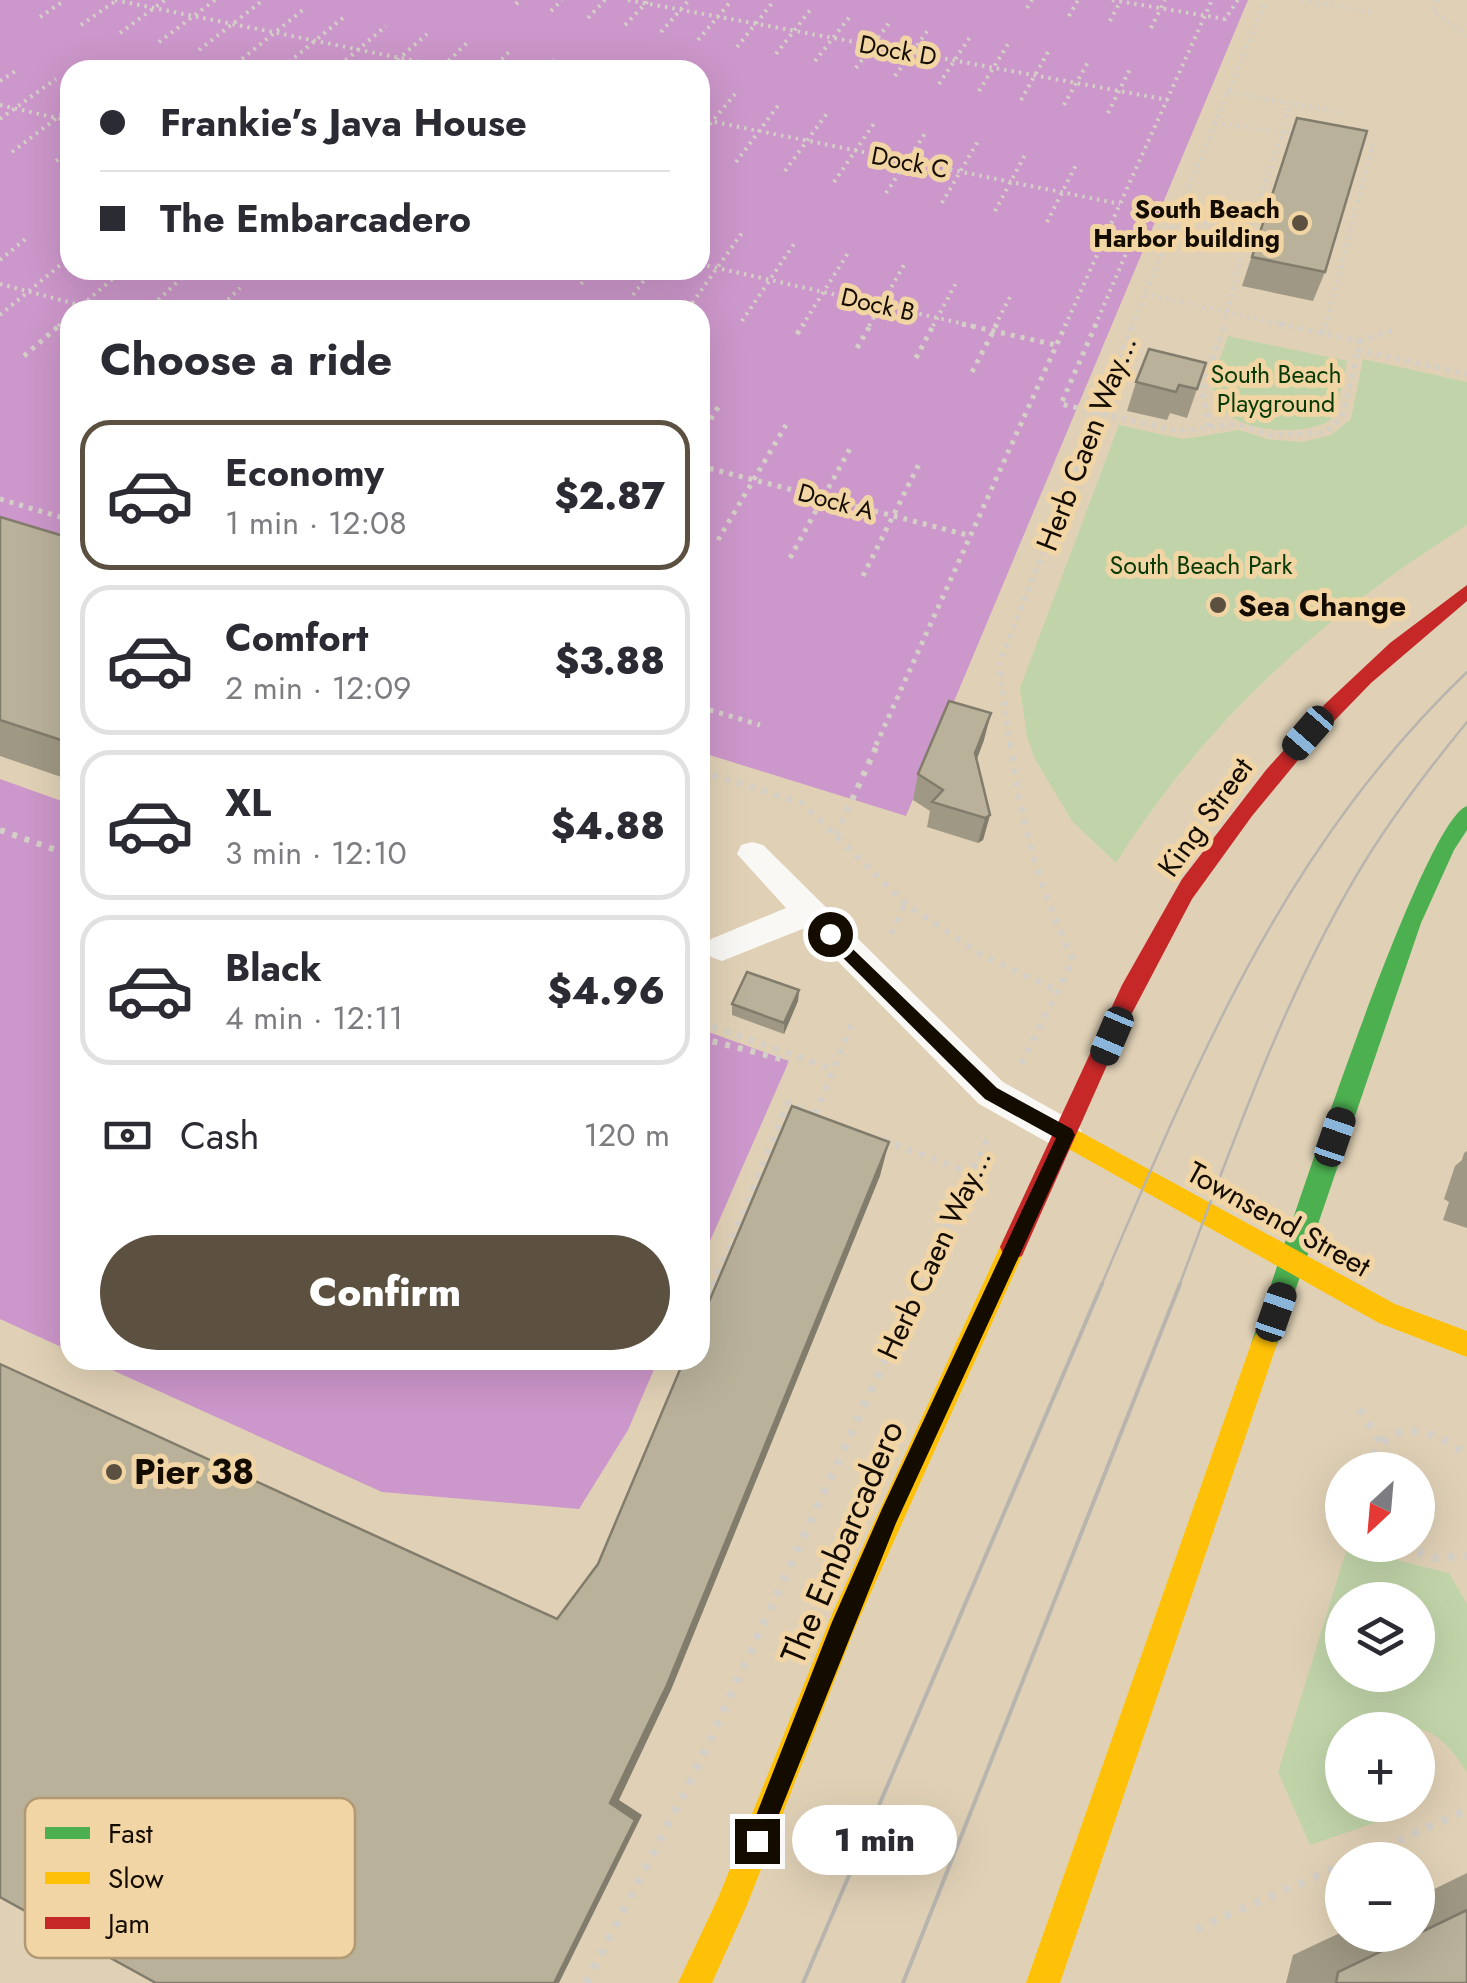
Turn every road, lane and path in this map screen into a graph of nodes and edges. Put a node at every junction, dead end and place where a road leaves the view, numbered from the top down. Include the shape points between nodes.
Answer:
1 (64, 0) edge
2 (116, 0) edge
3 (165, 0) edge
4 (215, 0) edge
5 (562, 0) edge
6 (605, 0) edge
7 (628, 0) edge
8 (649, 0) edge
9 (688, 0) edge
10 (732, 0) edge
11 (1032, 0) edge
12 (1078, 0) edge
13 (1112, 0) edge
14 (1121, 0) edge
15 (1164, 0) edge
16 (1212, 0) edge
17 (1238, 0) edge
18 (1266, 0) edge
19 (1302, 0) edge
20 (1436, 0) edge
21 (262, 1) edge
22 (772, 2) edge
23 (1027, 8) dead end
24 (304, 9) dead end
25 (811, 9) dead end
26 (551, 11) dead end
27 (1371, 12) dead end
28 (851, 16) dead end
29 (1068, 16) dead end
30 (1206, 16) junction
31 (40, 17) dead end
32 (344, 18) dead end
33 (588, 18) dead end
34 (1110, 21) dead end
35 (889, 23) dead end
36 (81, 25) dead end
37 (386, 26) dead end
38 (625, 26) dead end
39 (1151, 28) dead end
40 (928, 30) dead end
41 (660, 32) dead end
42 (120, 33) dead end
43 (427, 34) dead end
44 (1467, 35) edge
45 (970, 38) dead end
46 (698, 40) dead end
47 (159, 42) dead end
48 (468, 42) dead end
49 (1008, 44) dead end
50 (736, 47) dead end
51 (199, 50) dead end
52 (511, 50) dead end
53 (1048, 52) dead end
54 (776, 54) dead end
55 (242, 58) dead end
56 (292, 60) edge
57 (346, 60) edge
58 (397, 60) edge
59 (410, 60) edge
60 (449, 60) edge
61 (501, 60) edge
62 (815, 61) dead end
63 (1088, 62) dead end
64 (856, 68) dead end
65 (1130, 69) dead end
66 (17, 70) dead end
67 (895, 76) dead end
68 (56, 79) dead end
69 (0, 82) edge
70 (939, 84) dead end
71 (978, 92) dead end
72 (1228, 92) junction
73 (735, 94) dead end
74 (1021, 100) dead end
75 (1168, 100) junction
76 (780, 103) dead end
77 (1288, 103) junction
78 (0, 105) edge
79 (1064, 105) dead end
80 (828, 112) dead end
81 (1108, 113) dead end
82 (1343, 113) dead end
83 (60, 116) edge
84 (0, 119) edge
85 (60, 119) edge
86 (710, 121) edge
87 (875, 122) dead end
88 (1214, 123) junction
89 (710, 124) edge
90 (926, 132) dead end
91 (1283, 132) junction
92 (1301, 135) edge
93 (978, 141) dead end
94 (1355, 142) edge
95 (12, 152) dead end
96 (1025, 154) dead end
97 (60, 159) edge
98 (56, 162) dead end
99 (736, 162) dead end
100 (1076, 164) dead end
101 (786, 171) dead end
102 (834, 182) dead end
103 (886, 193) dead end
104 (942, 204) dead end
105 (1120, 204) junction
106 (995, 211) dead end
107 (1174, 216) junction
108 (1048, 222) dead end
109 (744, 230) dead end
110 (1248, 232) junction
111 (29, 236) dead end
112 (796, 241) dead end
113 (1102, 243) junction
114 (848, 253) dead end
115 (0, 260) edge
116 (60, 265) edge
117 (904, 265) dead end
118 (710, 266) edge
119 (710, 278) edge
120 (110, 280) edge
121 (180, 280) edge
122 (584, 280) edge
123 (645, 280) edge
124 (956, 281) dead end
125 (0, 284) edge
126 (581, 284) dead end
127 (240, 288) dead end
128 (1012, 293) dead end
129 (1144, 294) junction
130 (633, 296) dead end
131 (61, 300) edge
132 (88, 300) edge
133 (158, 300) edge
134 (227, 300) edge
135 (1229, 313) junction
136 (0, 315) edge
137 (742, 321) dead end
138 (60, 325) edge
139 (1394, 330) dead end
140 (1324, 333) junction
141 (797, 334) dead end
142 (1359, 341) junction
143 (1056, 344) junction
144 (857, 348) dead end
145 (1358, 350) junction
146 (24, 356) dead end
147 (916, 358) dead end
148 (972, 372) dead end
149 (1467, 374) edge
150 (719, 406) dead end
151 (1098, 412) junction
152 (710, 420) edge
153 (786, 425) dead end
154 (1209, 427) junction
155 (852, 444) dead end
156 (920, 462) dead end
157 (710, 469) edge
158 (0, 499) edge
159 (60, 517) edge
160 (971, 536) junction
161 (718, 540) dead end
162 (790, 558) dead end
163 (863, 576) dead end
164 (1467, 590) edge
165 (710, 710) edge
166 (760, 726) dead end
167 (710, 775) edge
168 (1467, 814) edge
169 (0, 830) edge
170 (836, 835) junction
171 (60, 851) edge
172 (752, 854) dead end
173 (808, 913) junction
174 (722, 948) dead end
175 (1056, 990) junction
176 (710, 1026) edge
177 (710, 1040) edge
178 (788, 1060) dead end
179 (833, 1069) dead end
180 (1006, 1101) junction
181 (832, 1121) edge
182 (867, 1134) edge
183 (1066, 1135) junction
184 (971, 1173) junction
185 (1293, 1261) junction
186 (710, 1294) edge
187 (1467, 1344) edge
188 (1360, 1409) dead end
189 (1380, 1442) junction
190 (1375, 1452) edge
191 (1467, 1455) edge
192 (1435, 1558) edge
193 (1465, 1560) edge
194 (1467, 1810) edge
195 (1395, 1842) edge
196 (1325, 1872) edge
197 (1196, 1929) dead end
198 (586, 1983) edge
199 (695, 1983) edge
200 (1043, 1983) edge

1 - 31 path
2 - 36 path
2 - 59 path
3 - 42 path
4 - 47 path
5 - 26 path
6 - 33 path
7 - 75 path, Dock D
8 - 38 path
9 - 41 path
10 - 46 path
11 - 23 path
12 - 29 path
13 - 30 path
14 - 34 path
15 - 39 path
16 - 30 path
17 - 30 path via 1225,19
18 - 72 path, Herb Caen Way...
19 - 27 path
20 - 44 path via 1433,11
21 - 51 path
22 - 50 path
24 - 55 path
25 - 54 path
28 - 62 path
30 - 75 path
32 - 56 path
35 - 64 path
37 - 57 path
40 - 67 path
43 - 58 path
45 - 70 path
48 - 60 path
49 - 71 path
52 - 61 path
53 - 74 path
63 - 79 path
65 - 81 path
66 - 69 path
68 - 84 path
72 - 77 path
72 - 88 path, Herb Caen Way...
73 - 89 path
75 - 105 path
76 - 99 path
77 - 82 path
77 - 91 path
78 - 85 path
80 - 101 path
83 - 95 path
86 - 105 path, Dock C
87 - 102 path
88 - 91 path
88 - 107 path, Herb Caen Way...
90 - 103 path
91 - 92 path
91 - 110 path
93 - 104 path
94 - 140 path via 1373,145
96 - 106 path
97 - 98 path
100 - 108 path
105 - 113 path
107 - 110 path
107 - 129 path, Herb Caen Way...
109 - 119 path
110 - 135 path
111 - 115 path
112 - 137 path
113 - 143 path
113 - 151 path via 1128,249 1061,404
114 - 141 path
116 - 136 path
117 - 144 path
118 - 143 path, Dock B
120 - 132 path
121 - 133 path
122 - 126 path
123 - 130 path
124 - 147 path
125 - 131 path
127 - 134 path
128 - 148 path
129 - 135 path
129 - 151 path, Herb Caen Way...
135 - 140 path
135 - 154 path via 1202,389
138 - 146 path
139 - 142 path
140 - 142 path
142 - 145 path
143 - 160 path
145 - 149 path
145 - 154 path via 1342,417 1326,432 1297,438 1238,424
150 - 152 path
151 - 154 path via 1178,431
151 - 175 path, Herb Caen Way... via 999,664 1020,816 1044,898 1073,960
153 - 161 path
155 - 162 path
156 - 163 path
157 - 160 path, Dock A
158 - 159 path
160 - 170 path
164 - 183 main road, King Street via 1334,703 1246,806 1176,906
165 - 166 path
167 - 170 path via 802,803
168 - 185 main road via 1410,923
169 - 171 path
170 - 175 path via 905,903 980,954
172 - 173 lane
173 - 174 lane
173 - 180 lane
175 - 180 path, Herb Caen Way...
176 - 179 path
177 - 178 path
180 - 183 lane
180 - 184 path, Herb Caen Way...
181 - 186 path via 788,1103
182 - 184 path
183 - 185 main road, Townsend Street
183 - 199 main road, The Embarcadero via 889,1516
184 - 198 path, Herb Caen Way... via 702,1756
185 - 187 main road, Townsend Street via 1388,1314
185 - 200 main road
188 - 189 path
189 - 190 path
189 - 191 path via 1394,1433 1431,1433
192 - 193 path
194 - 195 path
196 - 197 path

